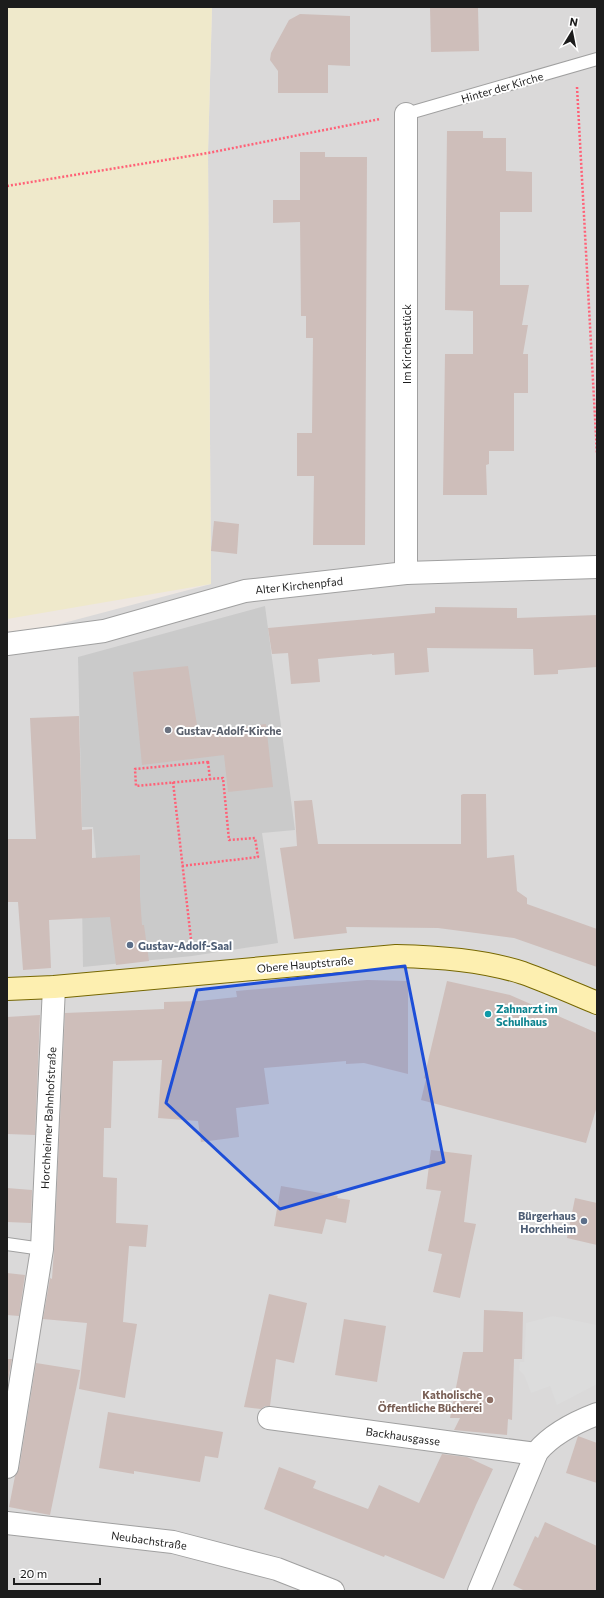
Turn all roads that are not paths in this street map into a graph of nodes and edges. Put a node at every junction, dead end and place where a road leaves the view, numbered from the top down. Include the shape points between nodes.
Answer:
1 (597, 59) edge
2 (406, 114) joint
3 (597, 567) edge
4 (406, 573) junction
5 (7, 644) edge
6 (54, 988) junction
7 (7, 989) edge
8 (597, 1003) edge
9 (7, 1244) edge
10 (42, 1249) junction
11 (597, 1414) edge
12 (269, 1418) dead end
13 (536, 1454) junction
14 (7, 1467) edge
15 (7, 1522) edge
16 (333, 1591) edge
17 (479, 1591) edge

1 - 2 lane, Hinter der Kirche
2 - 4 street, Im Kirchenstück
3 - 4 street, Alter Kirchenpfad
4 - 5 street, Alter Kirchenpfad via 245,591 104,631
6 - 7 main road, Obere Hauptstraße
6 - 8 main road, Obere Hauptstraße via 396,956 430,957 493,965 524,973
6 - 10 street, Horchheimer Bahnhofstraße
9 - 10 lane
10 - 14 street, Horchheimer Bahnhofstraße
11 - 13 street via 552,1437
12 - 13 street, Backhausgasse
13 - 17 street
15 - 16 street, Neubachstraße via 173,1542 277,1569

